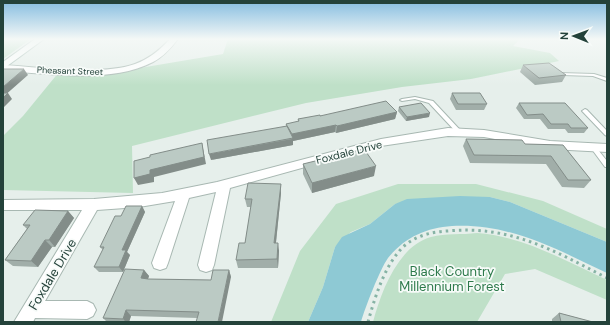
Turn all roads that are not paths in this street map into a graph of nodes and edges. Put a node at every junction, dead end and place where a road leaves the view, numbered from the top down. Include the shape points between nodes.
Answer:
1 (20, 54) edge
2 (161, 54) edge
3 (3, 67) edge
4 (563, 74) edge
5 (607, 80) edge
6 (402, 100) dead end
7 (585, 111) dead end
8 (459, 132) junction
9 (607, 134) edge
10 (593, 147) junction
11 (607, 148) edge
12 (607, 165) edge
13 (224, 184) junction
14 (184, 194) junction
15 (93, 205) junction
16 (4, 206) edge
17 (160, 263) dead end
18 (206, 265) dead end
19 (87, 310) dead end
20 (27, 316) edge

1 - 3 street
2 - 3 street, Pheasant Street via 149,62 113,72
4 - 5 lane via 594,76
6 - 8 lane via 415,98 431,102
7 - 9 lane
8 - 10 street, Foxdale Drive via 472,131 544,144
8 - 13 street, Foxdale Drive via 416,136 368,146
10 - 11 street, Foxdale Drive
10 - 12 lane
13 - 14 street, Foxdale Drive
13 - 18 street
14 - 15 street, Foxdale Drive via 152,200
14 - 17 street
15 - 16 street, Foxdale Drive
15 - 20 street, Foxdale Drive
19 - 20 street

